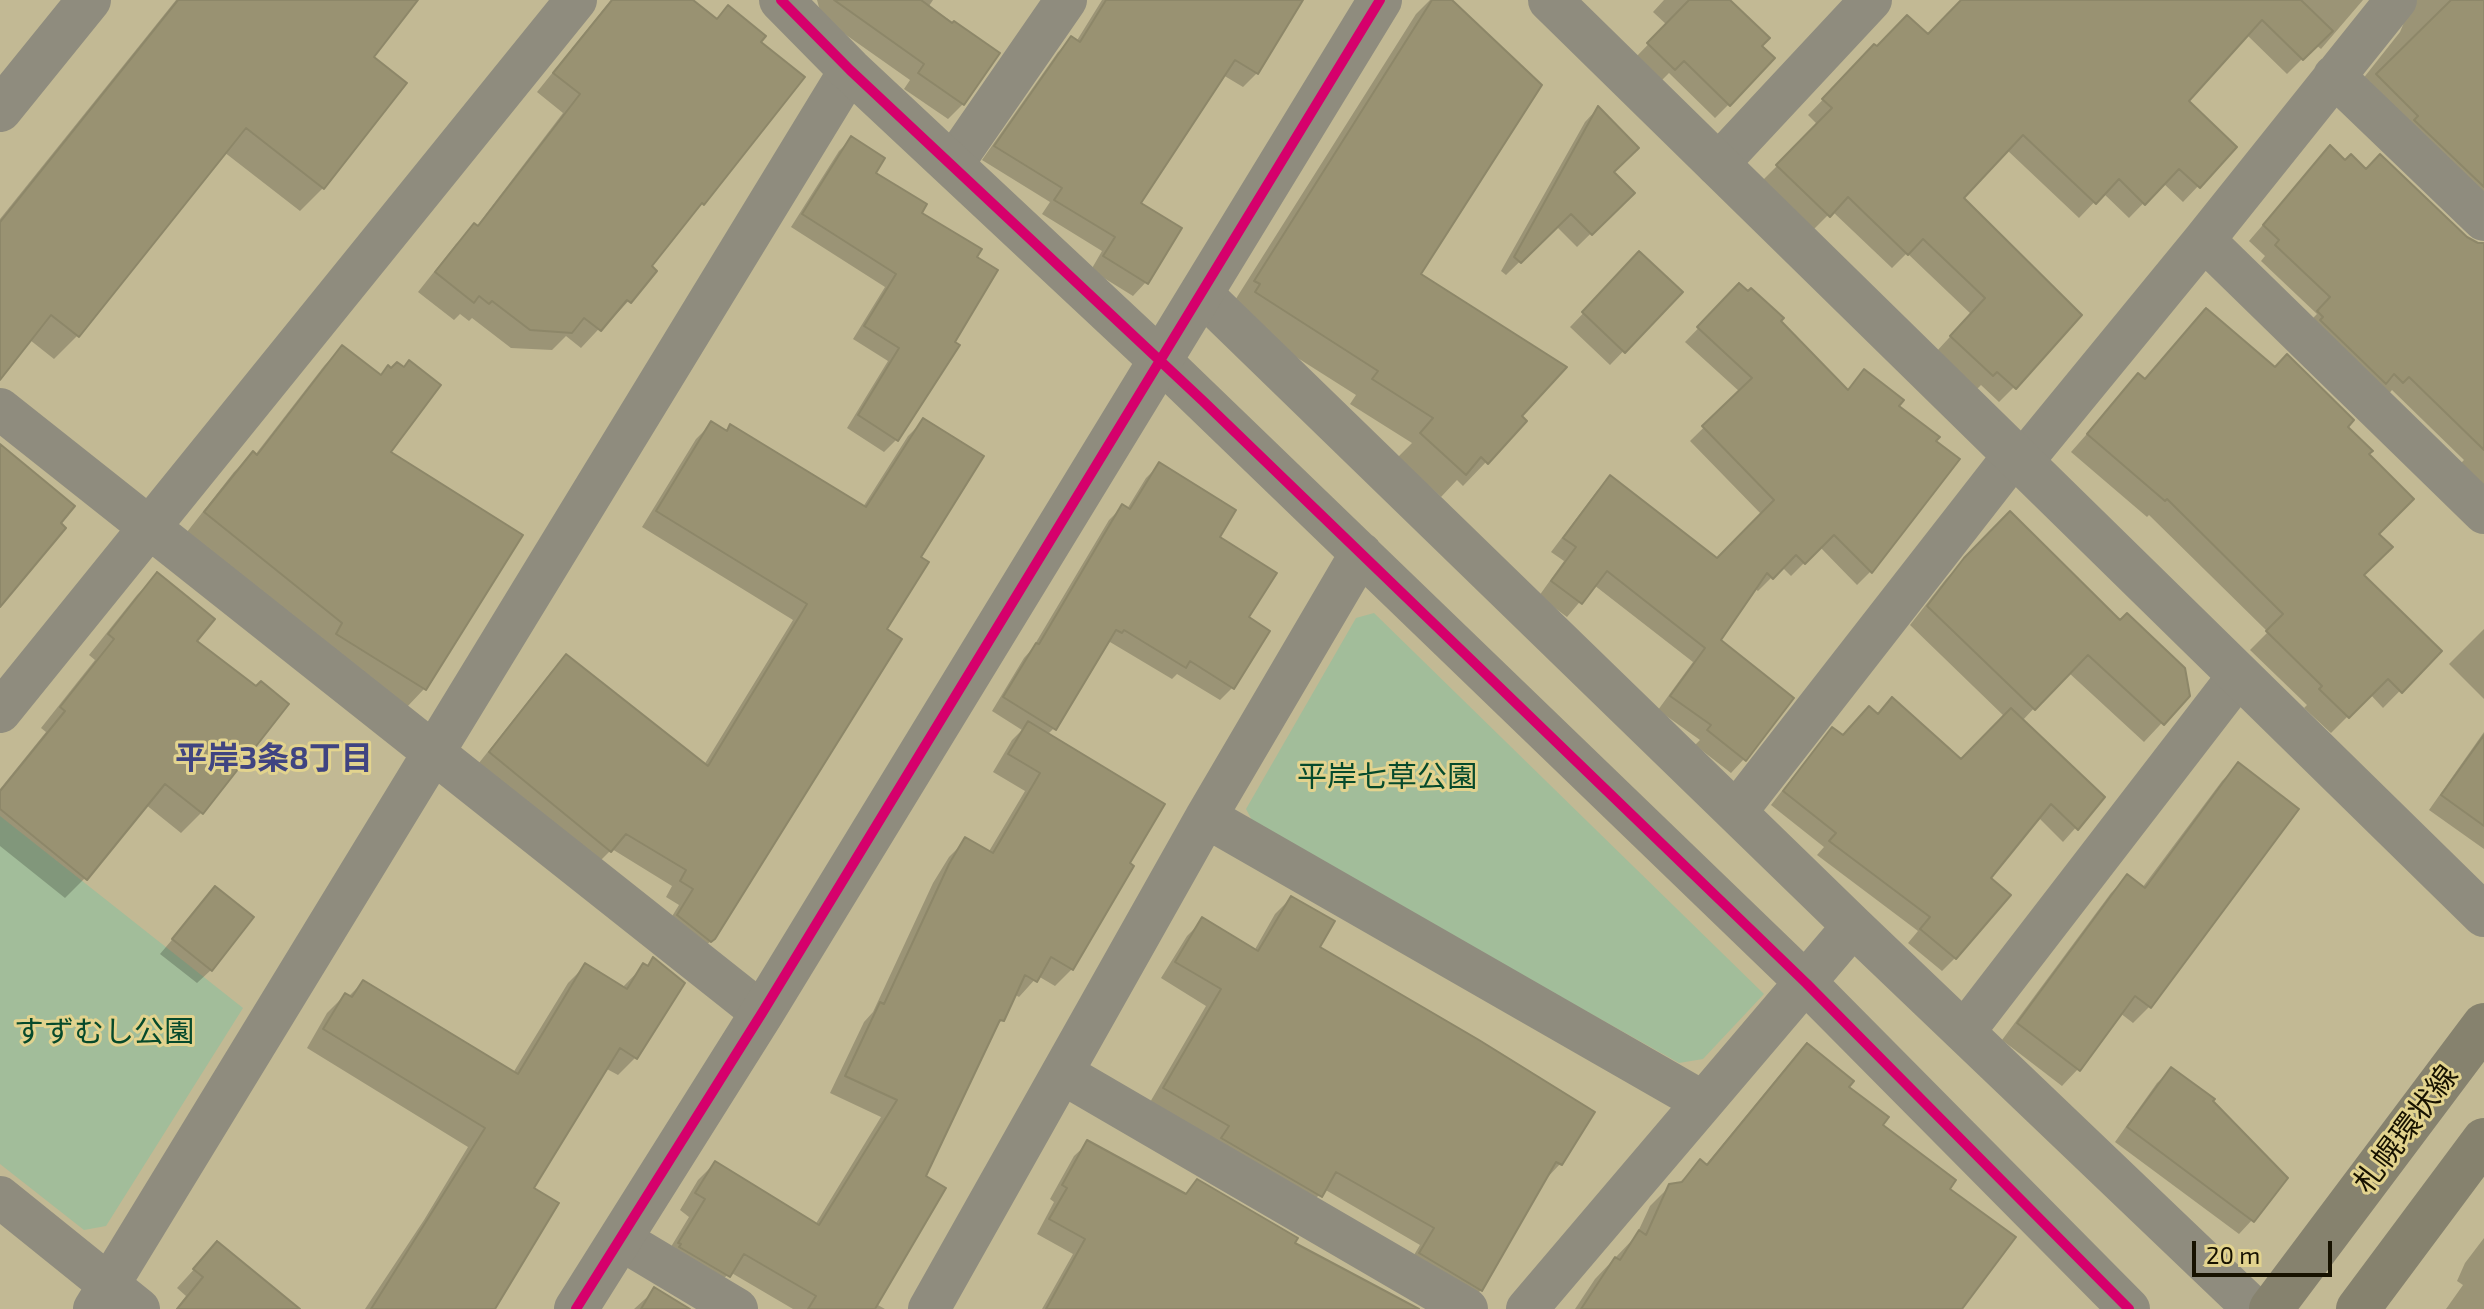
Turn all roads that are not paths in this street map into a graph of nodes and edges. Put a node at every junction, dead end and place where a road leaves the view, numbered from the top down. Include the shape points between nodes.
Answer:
1 (89, 0) edge
2 (576, 0) edge
3 (1066, 0) edge
4 (1380, 0) edge
5 (1550, 0) edge
6 (1871, 0) edge
7 (2396, 0) edge
8 (786, 2) edge
9 (850, 70) junction
10 (2334, 76) junction
11 (4, 98) edge
12 (952, 165) junction
13 (1717, 165) junction
14 (2484, 220) edge
15 (2204, 240) junction
16 (1201, 293) junction
17 (1159, 359) junction
18 (0, 409) edge
19 (2019, 458) junction
20 (2484, 513) edge
21 (149, 528) junction
22 (1361, 553) junction
23 (2239, 675) junction
24 (0, 712) edge
25 (435, 753) junction
26 (1736, 812) junction
27 (1206, 817) junction
28 (2484, 915) edge
29 (1853, 926) junction
30 (1806, 983) junction
31 (762, 1013) junction
32 (2484, 1025) edge
33 (1964, 1032) junction
34 (1062, 1073) junction
35 (1703, 1102) junction
36 (2484, 1140) edge
37 (0, 1197) edge
38 (620, 1239) junction
39 (114, 1301) edge
40 (576, 1309) edge
41 (737, 1309) edge
42 (929, 1309) edge
43 (1467, 1309) edge
44 (1527, 1309) edge
45 (2129, 1309) edge
46 (2254, 1309) edge
47 (2271, 1309) edge
48 (2358, 1309) edge

1 - 11 street
2 - 21 street
3 - 12 street
4 - 16 street
5 - 13 street
6 - 13 street
7 - 10 street
8 - 9 street
9 - 12 street
9 - 25 street
10 - 14 street
10 - 15 street
12 - 17 street
13 - 19 street
15 - 19 street
15 - 20 street
16 - 17 street
16 - 26 street
17 - 22 street
17 - 31 street
18 - 21 street
19 - 23 street
19 - 26 street
21 - 24 street
21 - 25 street
22 - 27 street
22 - 30 street
23 - 28 street
23 - 33 street
25 - 31 street
25 - 39 street
26 - 29 street
27 - 34 street
27 - 35 street
29 - 30 street
29 - 33 street
30 - 35 street
30 - 45 street
31 - 38 street
32 - 47 main road, 札幌環状線
33 - 46 street
34 - 42 street
34 - 43 street
35 - 44 street
36 - 48 main road
37 - 39 street
38 - 40 street
38 - 41 street

